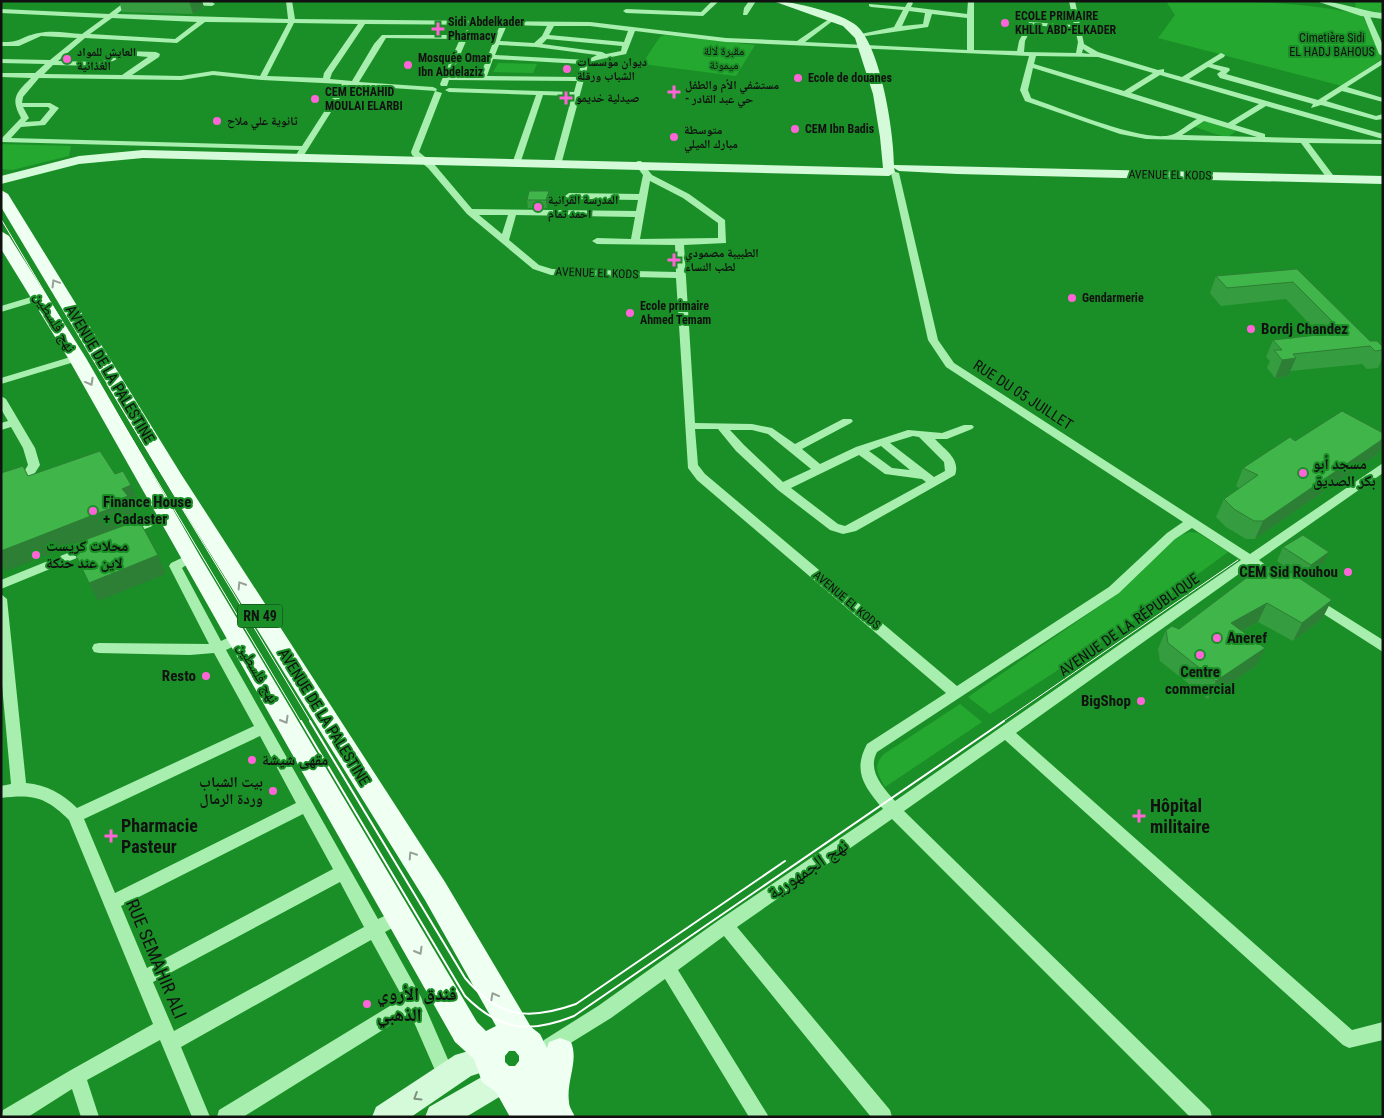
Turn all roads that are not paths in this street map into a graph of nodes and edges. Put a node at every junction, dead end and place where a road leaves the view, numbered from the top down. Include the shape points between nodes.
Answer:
1 (130, 1) edge
2 (289, 1) edge
3 (716, 1) edge
4 (753, 1) edge
5 (778, 1) edge
6 (911, 1) edge
7 (971, 1) edge
8 (1072, 1) edge
9 (1320, 1) edge
10 (1328, 1) edge
11 (182, 3) dead end
12 (214, 3) edge
13 (632, 4) dead end
14 (871, 6) dead end
15 (906, 9) junction
16 (1, 11) edge
17 (626, 11) junction
18 (929, 11) junction
19 (745, 14) dead end
20 (1367, 14) junction
21 (110, 16) junction
22 (971, 16) junction
23 (1383, 16) edge
24 (186, 19) junction
25 (204, 20) junction
26 (832, 20) junction
27 (292, 21) junction
28 (362, 22) junction
29 (472, 23) junction
30 (504, 23) junction
31 (551, 24) junction
32 (1078, 26) junction
33 (622, 27) junction
34 (633, 28) junction
35 (896, 29) junction
36 (859, 34) junction
37 (84, 37) junction
38 (465, 37) junction
39 (545, 37) junction
40 (177, 41) junction
41 (496, 43) junction
42 (1, 44) edge
43 (626, 44) junction
44 (798, 44) junction
45 (536, 45) junction
46 (1081, 45) junction
47 (865, 48) junction
48 (970, 52) junction
49 (1020, 54) junction
50 (1032, 54) junction
51 (1065, 54) junction
52 (1383, 54) edge
53 (156, 55) junction
54 (609, 56) junction
55 (1221, 56) dead end
56 (490, 57) junction
57 (1112, 58) junction
58 (1, 61) edge
59 (1383, 61) edge
60 (587, 62) junction
61 (53, 63) junction
62 (1206, 64) junction
63 (1030, 65) junction
64 (542, 69) junction
65 (1161, 71) junction
66 (1, 75) edge
67 (38, 75) junction
68 (124, 77) junction
69 (262, 78) junction
70 (1185, 78) junction
71 (482, 79) junction
72 (580, 79) junction
73 (326, 80) junction
74 (350, 83) junction
75 (442, 87) junction
76 (1341, 88) junction
77 (540, 94) junction
78 (577, 94) junction
79 (1125, 94) junction
80 (1383, 100) edge
81 (1267, 102) junction
82 (1319, 103) junction
83 (18, 105) junction
84 (1303, 113) junction
85 (1383, 116) edge
86 (1202, 118) junction
87 (21, 125) junction
88 (1228, 126) junction
89 (1383, 137) edge
90 (1172, 138) junction
91 (1277, 141) junction
92 (1304, 141) junction
93 (1383, 142) edge
94 (126, 148) junction
95 (302, 152) junction
96 (421, 158) junction
97 (517, 161) junction
98 (558, 163) junction
99 (641, 168) junction
100 (894, 169) junction
101 (957, 170) joint
102 (1, 175) edge
103 (1332, 179) junction
104 (1, 180) edge
105 (1383, 180) edge
106 (1, 194) edge
107 (569, 196) dead end
108 (644, 197) junction
109 (470, 212) junction
110 (513, 212) junction
111 (640, 214) junction
112 (1, 236) edge
113 (504, 240) junction
114 (597, 240) dead end
115 (635, 242) junction
116 (679, 242) junction
117 (681, 275) junction
118 (41, 297) junction
119 (1, 309) edge
120 (77, 358) junction
121 (1, 381) edge
122 (1, 399) edge
123 (847, 421) dead end
124 (14, 422) junction
125 (690, 426) junction
126 (721, 426) junction
127 (1, 427) edge
128 (968, 427) dead end
129 (923, 434) junction
130 (882, 442) junction
131 (795, 448) junction
132 (860, 450) junction
133 (1383, 467) edge
134 (818, 469) junction
135 (929, 479) junction
136 (1, 484) edge
137 (782, 487) junction
138 (166, 516) junction
139 (1192, 522) junction
140 (1250, 560) junction
141 (1283, 582) edge
142 (1, 585) edge
143 (1300, 593) edge
144 (1, 599) edge
145 (228, 643) junction
146 (1383, 647) edge
147 (99, 648) dead end
148 (957, 694) junction
149 (7, 710) edge
150 (263, 728) junction
151 (1005, 732) junction
152 (319, 778) junction
153 (18, 789) junction
154 (297, 790) junction
155 (1, 792) edge
156 (306, 805) junction
157 (894, 811) junction
158 (75, 816) junction
159 (343, 872) junction
160 (111, 903) junction
161 (399, 916) junction
162 (725, 925) junction
163 (374, 929) junction
164 (667, 967) junction
165 (143, 979) junction
166 (414, 1001) junction
167 (581, 1028) junction
168 (1383, 1032) edge
169 (167, 1036) junction
170 (518, 1061) junction
171 (77, 1076) junction
172 (447, 1078) junction
173 (546, 1113) edge
174 (10, 1117) edge
175 (90, 1117) edge
176 (201, 1117) edge
177 (226, 1117) edge
178 (386, 1117) edge
179 (439, 1117) edge
180 (760, 1117) edge
181 (883, 1117) edge
182 (1203, 1117) edge

1 - 21 street
2 - 27 street
3 - 17 street via 703,14
4 - 19 street
5 - 26 main road
6 - 15 street
7 - 22 street
8 - 32 street
9 - 20 street
10 - 20 street
11 - 12 street
12 - 24 street
13 - 17 street
14 - 15 street
15 - 18 street
15 - 35 street
16 - 21 street
17 - 33 street
18 - 22 street
18 - 35 street via 926,26
20 - 23 street
20 - 52 street
21 - 24 street
21 - 37 street
22 - 48 street
24 - 25 street
25 - 27 street
25 - 40 street
26 - 36 main road via 848,25
26 - 44 street
27 - 28 street
27 - 69 street
28 - 29 street
28 - 73 street
29 - 30 street
29 - 38 street
30 - 31 street
30 - 41 street
31 - 33 street
31 - 39 street
32 - 46 street
32 - 49 street via 1031,23
33 - 34 street
34 - 43 street
34 - 44 street via 726,40
35 - 36 street
36 - 47 main road
37 - 40 street
37 - 42 street via 38,34 17,45
37 - 61 street
38 - 74 street via 384,36
38 - 75 street
39 - 43 street
39 - 45 street
40 - 53 street
41 - 45 street
41 - 56 street
43 - 54 street via 624,53
44 - 47 street
45 - 54 street
46 - 51 street via 1079,52
46 - 57 street via 1091,53
47 - 48 street
47 - 100 main road
48 - 49 street
49 - 50 street
50 - 51 street
50 - 63 street
51 - 57 street
53 - 61 street via 125,53 102,64
53 - 68 street
54 - 60 street
55 - 62 street
56 - 64 street
56 - 71 street
57 - 65 street
58 - 61 street
59 - 76 street
60 - 64 street
60 - 72 street
61 - 67 street
62 - 70 street
62 - 82 street via 1226,70 1223,76
63 - 79 street
63 - 90 street via 1024,90 1031,101 1123,132
64 - 71 street
64 - 72 street
65 - 70 street
65 - 79 street
66 - 67 street
67 - 68 street
67 - 83 street via 19,96
68 - 69 street via 188,77 213,73
69 - 73 street
70 - 81 street
71 - 75 street
72 - 78 street
73 - 74 street
74 - 75 street
74 - 95 street
75 - 77 street
75 - 96 street via 416,152
76 - 80 street
76 - 82 street
77 - 78 street
77 - 97 street
78 - 98 street
79 - 86 street
81 - 84 street
81 - 88 street
82 - 84 street
82 - 85 street via 1376,118
83 - 87 street via 25,118
83 - 87 street via 50,105 55,108 42,124
84 - 89 street
86 - 88 street
86 - 90 street
87 - 94 street via 5,140
88 - 91 street
90 - 91 street
91 - 92 street
92 - 93 street
92 - 103 street
94 - 95 main road
94 - 102 main road
95 - 96 main road
96 - 97 main road, AVENUE EL KODS
96 - 98 main road, AVENUE EL KODS
96 - 104 main road via 129,154 79,160
96 - 109 street, AVENUE EL KODS
97 - 98 main road, AVENUE EL KODS
98 - 99 main road, AVENUE EL KODS
99 - 100 main road, AVENUE EL KODS
99 - 108 street
99 - 116 street via 722,222 723,241
100 - 101 main road, AVENUE EL KODS
100 - 139 street, RUE DU 05 JUILLET via 933,340 943,357 1011,406
101 - 103 main road, AVENUE EL KODS
103 - 105 main road, AVENUE EL KODS
170 -> 106 main road, AVENUE DE LA PALESTINE / RN 49 via 502,1009 435,891 171,474
107 - 108 street
108 - 111 street
109 - 110 street
109 - 113 street, AVENUE EL KODS
110 - 111 street
110 - 113 street
111 - 115 street
112 - 118 main road, نهج فلسطين / RN 49
113 - 117 street, AVENUE EL KODS via 536,268 544,271
114 - 115 street
115 - 116 street
116 - 117 street
117 - 125 street, AVENUE EL KODS
118 - 119 street
118 - 120 main road, نهج فلسطين / RN 49
120 - 121 street
120 -> 138 main road, نهج فلسطين / RN 49
122 - 124 street
123 - 131 street
124 - 127 street
124 - 136 street via 29,448 34,468
125 - 126 street
125 - 148 street, AVENUE EL KODS via 689,453 692,465 701,477
126 - 131 street via 772,431
126 - 137 street
128 - 129 street via 943,437
129 - 130 street via 912,432
129 - 135 street via 950,460 952,467 947,476
130 - 132 street
130 - 135 street
131 - 134 street
132 - 134 street
132 - 135 street via 889,471
133 - 140 street, AVENUE DE LA RÉPUBLIQUE
134 - 137 street
135 - 137 street via 844,530 834,527
138 - 142 street
138 - 145 main road, نهج فلسطين / RN 49 via 190,558
139 - 140 street, RUE DU 05 JUILLET
139 - 148 street via 1171,536 1114,590
140 - 141 street, RUE DU 05 JUILLET
140 - 151 street, AVENUE DE LA RÉPUBLIQUE
143 - 146 street
144 - 149 street
145 - 147 street via 190,650
145 - 150 street
145 -> 152 main road, نهج فلسطين / RN 49
148 - 157 street via 872,748 867,755 867,772 872,783
149 - 153 street
150 - 154 street
150 - 158 street
151 - 157 street, AVENUE DE LA RÉPUBLIQUE
151 - 168 street via 1349,1039
152 - 154 street
152 - 161 main road, نهج فلسطين / RN 49
153 - 155 street
153 - 158 street via 36,789 52,795
154 - 156 street
156 - 159 street
156 - 160 street
157 - 162 street, نهج الجمهورية
157 - 182 street
158 - 160 street, RUE SEMAHIR ALI
159 - 163 street
159 - 165 street
160 - 165 street, RUE SEMAHIR ALI
161 - 163 street
161 -> 170 main road, نهج فلسطين / RN 49 via 466,1032 479,1045
162 - 164 street, نهج الجمهورية
162 - 181 street
163 - 166 street
163 - 169 street
164 - 167 street, نهج الجمهورية
164 - 180 street
165 - 169 street, RUE SEMAHIR ALI
166 - 172 street
166 - 177 street
167 - 170 street, نهج الجمهورية
167 - 170 street, نهج الجمهورية
169 - 171 street
169 - 176 street, RUE SEMAHIR ALI
170 - 172 main road via 465,1064
170 - 173 main road, AVENUE DE LA PALESTINE / RN 49
170 - 173 main road via 555,1073
170 - 179 main road
171 - 174 street
171 - 175 street
172 -> 178 main road

